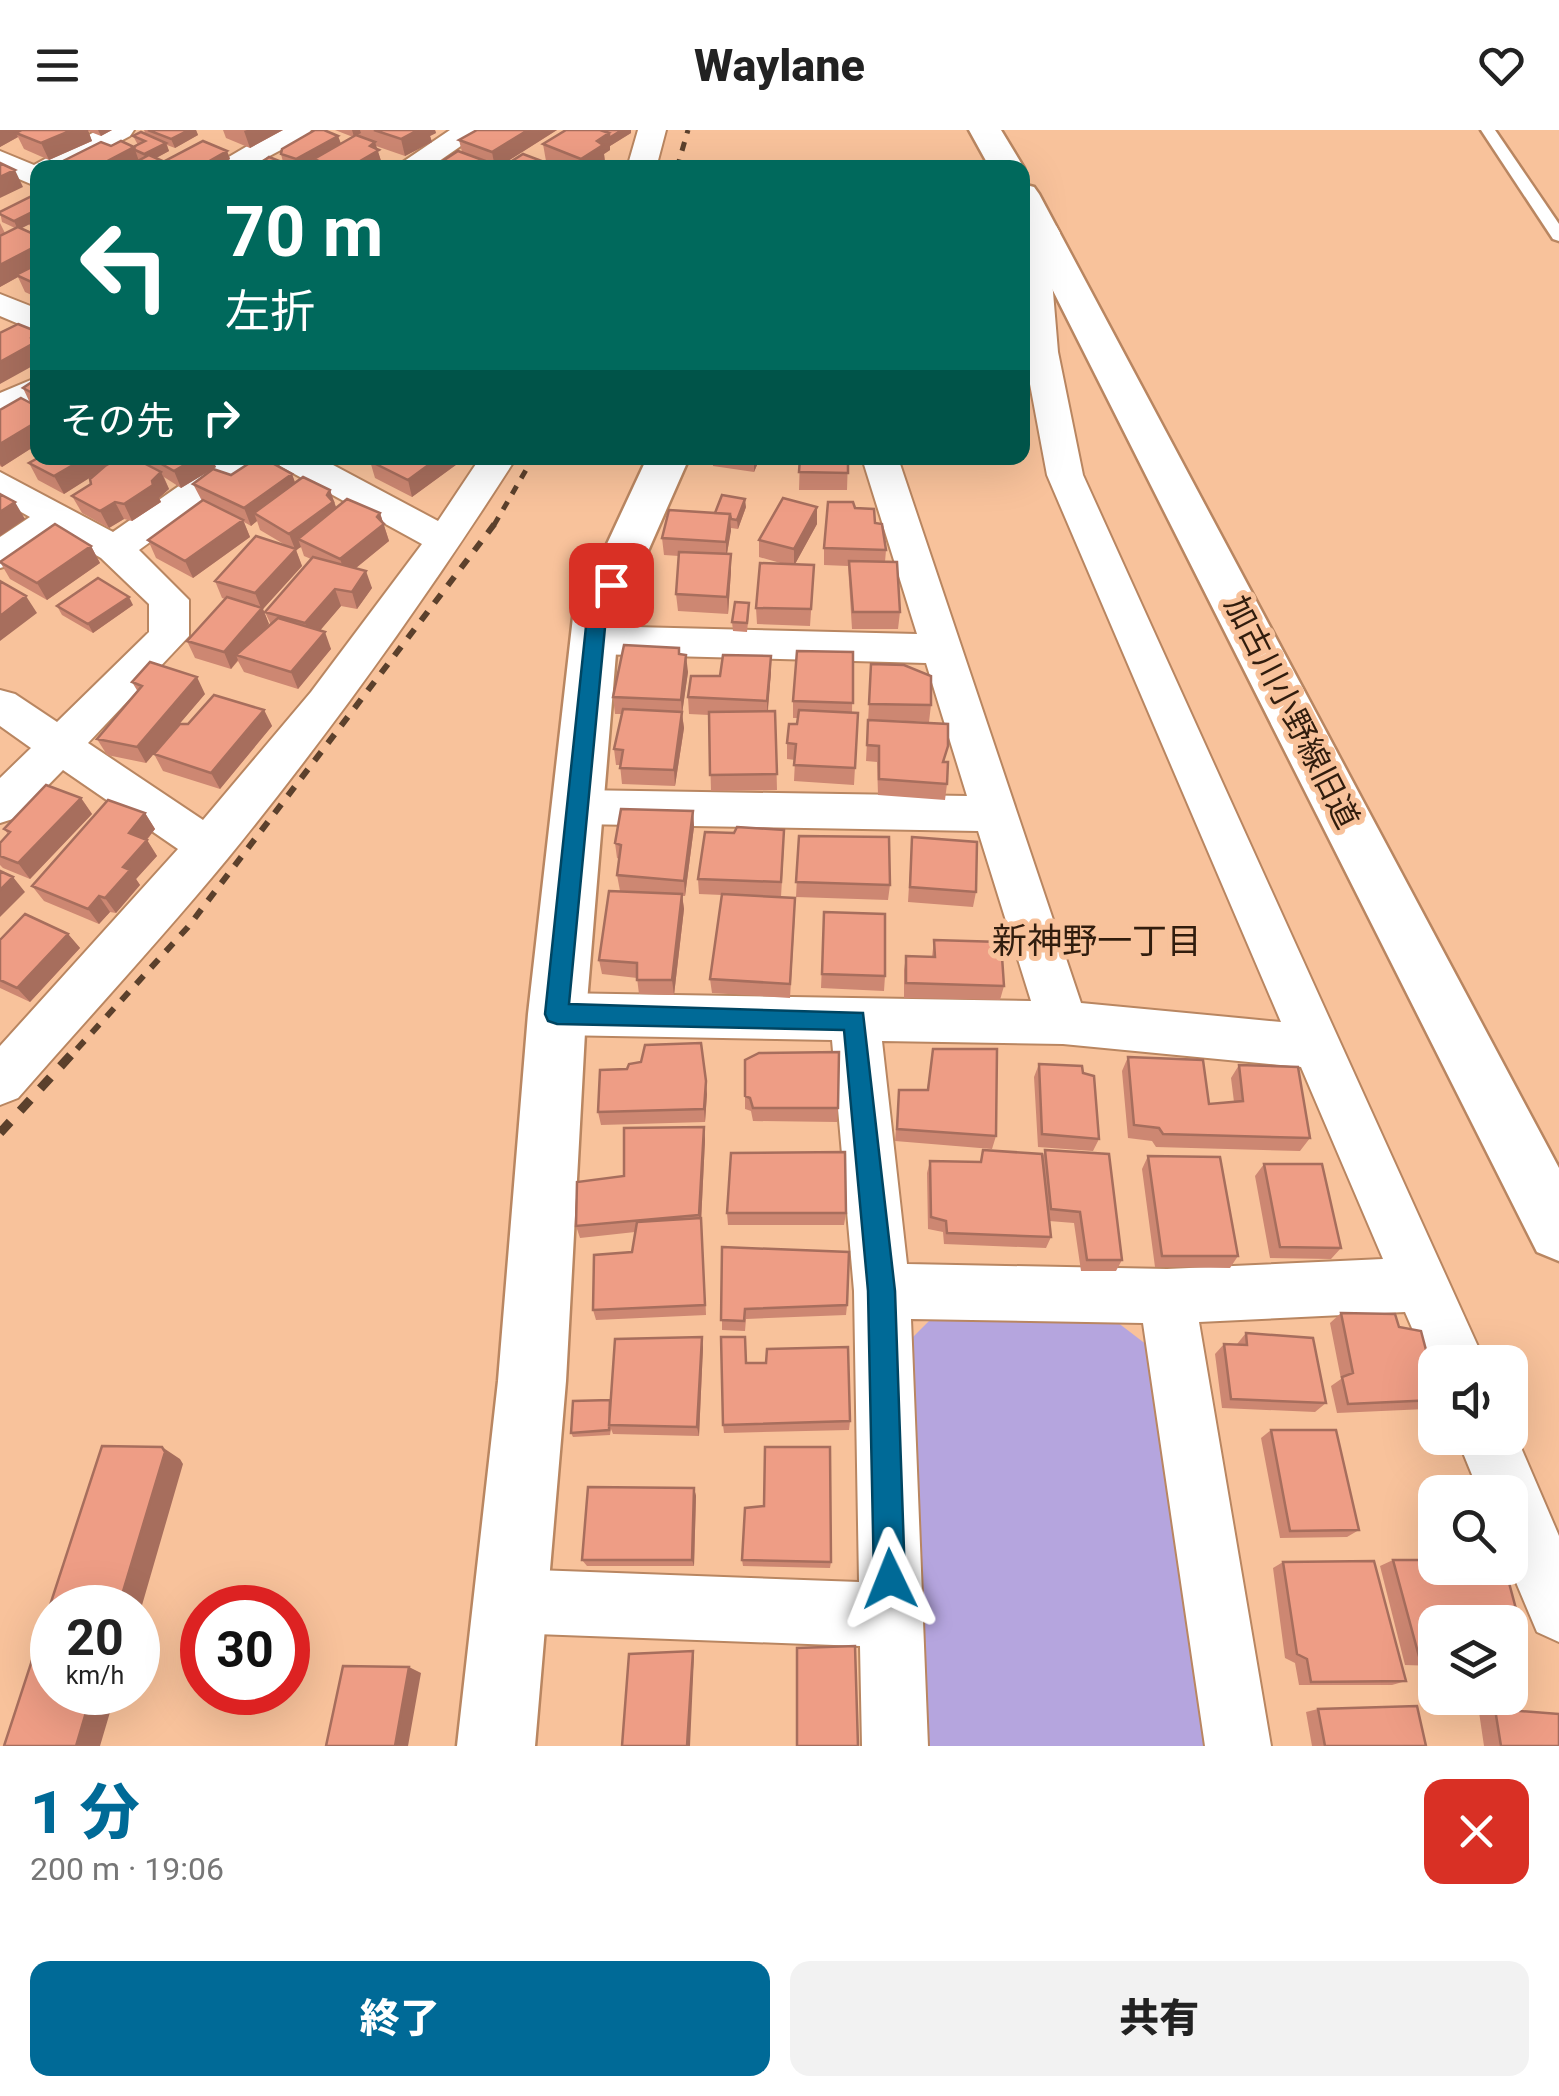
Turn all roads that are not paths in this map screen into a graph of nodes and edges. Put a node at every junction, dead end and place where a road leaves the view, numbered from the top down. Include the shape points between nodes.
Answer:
1 (120, 130) edge
2 (297, 130) edge
3 (652, 130) edge
4 (985, 130) edge
5 (1488, 130) edge
6 (461, 132) edge
7 (0, 160) edge
8 (63, 160) edge
9 (239, 160) edge
10 (420, 160) edge
11 (643, 160) edge
12 (1002, 160) edge
13 (30, 170) edge
14 (1034, 213) edge
15 (1559, 236) edge
16 (0, 304) edge
17 (30, 318) edge
18 (30, 391) edge
19 (0, 407) edge
20 (232, 465) edge
21 (305, 465) edge
22 (494, 465) edge
23 (665, 465) edge
24 (882, 465) edge
25 (0, 484) edge
26 (56, 516) junction
27 (446, 542) junction
28 (114, 549) junction
29 (0, 554) edge
30 (594, 640) junction
31 (942, 649) junction
32 (0, 704) edge
33 (61, 746) junction
34 (0, 806) edge
35 (577, 807) junction
36 (995, 814) junction
37 (210, 848) junction
38 (557, 1014) junction
39 (855, 1020) junction
40 (1063, 1023) junction
41 (1318, 1048) junction
42 (0, 1082) edge
43 (1559, 1232) edge
44 (1424, 1284) junction
45 (882, 1291) junction
46 (1168, 1296) junction
47 (1449, 1345) edge
48 (1528, 1537) edge
49 (509, 1601) junction
50 (1559, 1610) edge
51 (890, 1615) junction
52 (496, 1746) edge
53 (896, 1746) edge
54 (1238, 1746) edge

1 - 8 street
2 - 9 street
3 - 11 street
4 - 12 street
5 - 15 lane
6 - 10 street
7 - 13 street
14 - 41 street via 1038,316 1065,475
14 - 43 street, 加古川小野線旧道
16 - 17 street
18 - 19 street
20 - 28 street
21 - 27 street
22 - 27 street
23 - 30 street via 596,617
24 - 31 street
25 - 26 street
26 - 28 street
26 - 29 street
27 - 37 street
28 - 33 street via 169,600 169,636
30 - 31 street
30 - 35 street
31 - 36 street
32 - 33 street
33 - 34 street
33 - 37 street
35 - 36 street
35 - 38 street
36 - 40 street
37 - 42 street
38 - 39 street
38 - 49 street
39 - 40 street
39 - 45 street
40 - 41 street
41 - 44 street
44 - 46 street
44 - 47 street
45 - 46 street
45 - 51 street
46 - 54 street
48 - 50 street
49 - 51 street
49 - 52 street
51 - 53 street

